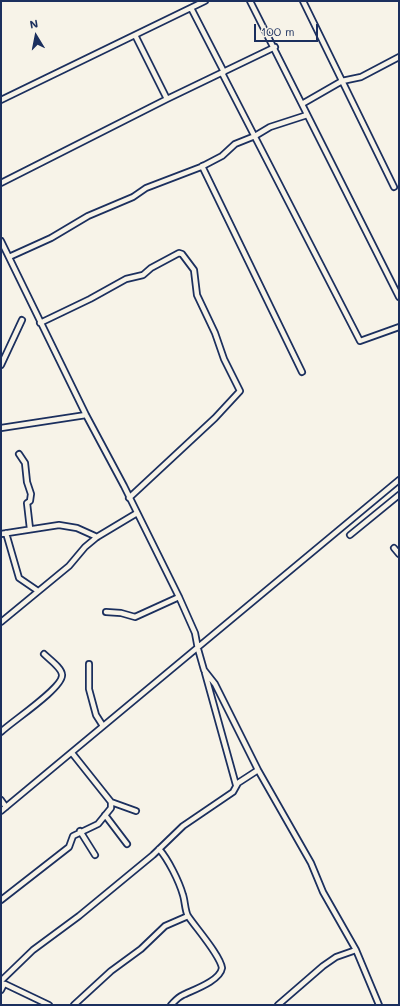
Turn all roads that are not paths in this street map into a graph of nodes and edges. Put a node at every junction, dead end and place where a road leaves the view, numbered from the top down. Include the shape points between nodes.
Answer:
1 (205, 1) edge
2 (250, 1) edge
3 (303, 1) edge
4 (191, 8) junction
5 (135, 35) junction
6 (275, 47) junction
7 (399, 57) edge
8 (223, 72) junction
9 (342, 81) junction
10 (167, 99) junction
11 (1, 100) edge
12 (302, 104) junction
13 (307, 115) junction
14 (254, 136) junction
15 (202, 166) junction
16 (1, 183) edge
17 (394, 187) dead end
18 (1, 241) edge
19 (9, 257) junction
20 (399, 297) edge
21 (22, 320) dead end
22 (40, 323) junction
23 (399, 327) edge
24 (1, 365) edge
25 (302, 372) dead end
26 (86, 415) junction
27 (1, 428) edge
28 (19, 454) dead end
29 (399, 480) edge
30 (399, 495) edge
31 (129, 498) junction
32 (137, 514) junction
33 (30, 530) junction
34 (4, 534) edge
35 (350, 535) dead end
36 (97, 537) junction
37 (394, 548) dead end
38 (399, 554) edge
39 (38, 591) junction
40 (179, 597) junction
41 (106, 612) dead end
42 (1, 622) edge
43 (198, 649) junction
44 (44, 654) dead end
45 (89, 664) dead end
46 (204, 670) junction
47 (103, 726) junction
48 (1, 732) edge
49 (72, 752) junction
50 (258, 770) junction
51 (236, 785) junction
52 (1, 800) edge
53 (111, 802) junction
54 (6, 807) junction
55 (1, 811) edge
56 (136, 811) dead end
57 (105, 815) junction
58 (80, 831) junction
59 (127, 844) dead end
60 (159, 849) junction
61 (96, 854) dead end
62 (1, 900) edge
63 (188, 916) junction
64 (356, 950) junction
65 (2, 982) edge
66 (1, 990) edge
67 (49, 1005) edge
68 (74, 1005) edge
69 (171, 1005) edge
70 (278, 1005) edge
71 (379, 1005) edge

1 - 4 street
2 - 6 street
3 - 9 street
4 - 5 street
4 - 8 street
5 - 10 street
5 - 11 street
6 - 8 street
6 - 12 street
7 - 9 street via 361,77
8 - 10 street
8 - 14 street
9 - 12 street
9 - 17 street
10 - 16 street
12 - 13 street
13 - 14 street via 270,127
13 - 20 street
14 - 15 street via 235,144 222,156
14 - 23 street via 360,341
15 - 19 street via 146,188 133,197 88,216 51,238
15 - 25 street
18 - 19 street
19 - 22 street
21 - 24 street
22 - 26 street
22 - 31 street via 126,279 143,275 179,253 192,266 197,295 240,391 215,418
26 - 27 street
26 - 31 street
28 - 33 street via 25,463 27,482 32,494 27,503
29 - 43 street
30 - 35 street
31 - 32 street
32 - 36 street
32 - 40 street
33 - 34 street
33 - 36 street via 59,525 77,528
34 - 39 street via 19,578
36 - 39 street via 69,566
37 - 38 street
39 - 42 street
40 - 41 street via 135,617
40 - 43 street via 195,633
43 - 46 street
43 - 47 street
44 - 48 street via 61,672 61,680 45,697
45 - 47 street via 89,689 96,715
46 - 50 street via 215,684
46 - 51 street
47 - 49 street
49 - 53 street
49 - 54 street
50 - 51 street
50 - 64 street via 311,863 323,892
51 - 60 street via 233,792 183,826
52 - 54 street
53 - 56 street
53 - 57 street via 111,808
54 - 55 street
57 - 58 street via 98,824
57 - 59 street
58 - 61 street
58 - 62 street via 73,836 69,847
60 - 63 street via 174,872
60 - 65 street via 80,916 33,950
63 - 68 street via 165,926
63 - 69 street via 202,933 221,964 222,971 204,986 178,998
64 - 70 street via 336,957 323,966
64 - 71 street
65 - 66 street
65 - 67 street

